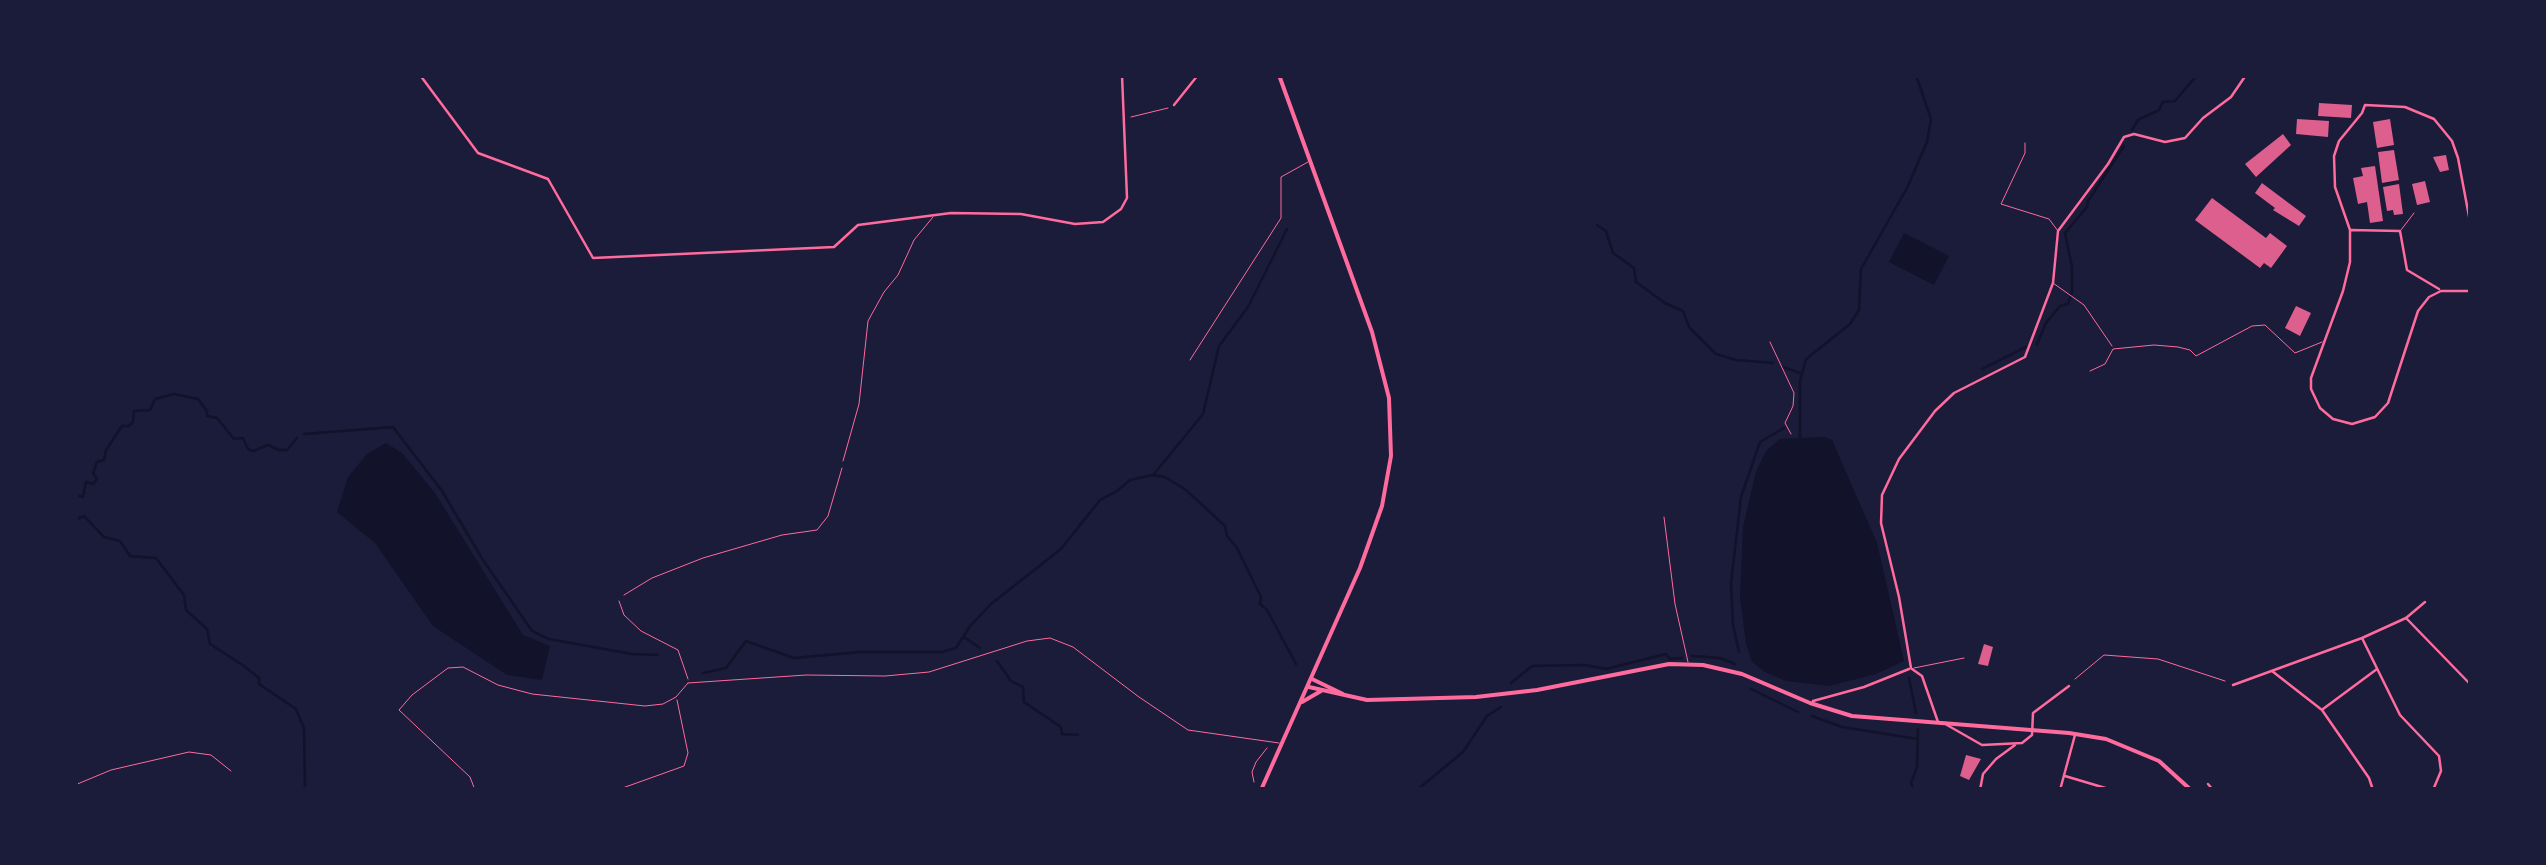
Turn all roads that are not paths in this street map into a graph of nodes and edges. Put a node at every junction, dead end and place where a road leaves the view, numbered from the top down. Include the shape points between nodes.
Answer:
1 (420, 75) edge
2 (1122, 75) edge
3 (1198, 75) edge
4 (1279, 75) edge
5 (2246, 75) edge
6 (1174, 106) road end
7 (2025, 143) dead end
8 (1310, 162) junction
9 (2414, 213) dead end
10 (933, 216) junction
11 (2471, 228) edge
12 (2058, 230) junction
13 (2350, 230) junction
14 (2400, 231) junction
15 (2053, 283) junction
16 (2441, 290) junction
17 (2471, 291) edge
18 (2323, 342) junction
19 (2113, 349) junction
20 (1190, 360) dead end
21 (2090, 371) dead end
22 (844, 462) road end
23 (1664, 517) dead end
24 (619, 601) road end
25 (2425, 602) dead end
26 (2406, 618) junction
27 (2362, 638) junction
28 (1964, 658) dead end
29 (1688, 664) junction
30 (1911, 668) junction
31 (2377, 669) junction
32 (2272, 671) junction
33 (1312, 679) junction
34 (688, 683) junction
35 (2471, 685) edge
36 (2069, 686) road end
37 (2233, 686) road end
38 (1309, 687) junction
39 (1321, 692) junction
40 (676, 696) junction
41 (1347, 696) junction
42 (1302, 702) junction
43 (1810, 703) junction
44 (2322, 710) junction
45 (1938, 724) junction
46 (1947, 724) junction
47 (2032, 730) junction
48 (2075, 734) junction
49 (1282, 744) junction
50 (2016, 744) junction
51 (231, 771) dead end
52 (2064, 776) junction
53 (2208, 784) dead end
54 (75, 785) edge
55 (1262, 788) edge
56 (475, 790) edge
57 (617, 790) edge
58 (1980, 790) edge
59 (2060, 790) edge
60 (2112, 790) edge
61 (2191, 790) edge
62 (2213, 790) edge
63 (2373, 790) edge
64 (2433, 790) edge

1 - 10 street via 478,153 548,178 593,258 834,247 858,226
2 - 10 street via 1127,198 1121,209 1103,222 1075,224 1003,214
3 - 6 street
4 - 8 street
5 - 12 street via 2185,138 2165,142 2128,134
7 - 12 lane via 2001,204 2049,219
8 - 20 lane via 1282,177 1281,218
8 - 33 street via 1372,332 1392,436 1382,506
9 - 14 lane
10 - 22 lane via 868,321 859,404
11 - 13 street via 2458,158 2434,119 2404,107 2365,104 2334,156 2335,186
12 - 15 street
13 - 14 street
13 - 18 street via 2344,291
14 - 16 street via 2407,270
15 - 19 lane via 2096,318
15 - 30 street via 2025,357 1987,373 1935,410 1882,495 1882,537
16 - 17 street
16 - 18 street via 2418,311 2388,403 2364,422 2333,419 2314,399 2311,378
18 - 19 lane via 2295,353 2265,325 2196,356 2166,346
19 - 21 lane via 2105,364
23 - 29 lane
24 - 34 lane via 642,631 678,650
25 - 26 street
26 - 27 street
26 - 35 street
27 - 31 street
27 - 32 street
28 - 30 lane
29 - 41 street via 1506,694 1388,701
29 - 43 street via 1742,674
30 - 43 street
30 - 45 street via 1922,676
31 - 44 street
31 - 64 street via 2400,715 2438,756 2441,771
32 - 37 street
32 - 44 street
33 - 38 street
33 - 41 street
34 - 40 lane
34 - 49 lane via 929,672 1050,638 1074,647 1188,730
36 - 47 street via 2034,713
38 - 39 street
38 - 42 street
39 - 41 street
39 - 42 street
40 - 56 lane via 654,706 555,698 453,666 400,710 470,777
40 - 57 lane via 688,753 684,766
42 - 49 street
43 - 45 street via 1852,716
44 - 63 street
45 - 46 street
46 - 47 street
46 - 50 street via 1982,745
47 - 48 street
47 - 50 street
48 - 52 street
48 - 61 street via 2151,756
49 - 55 street
50 - 58 street via 1983,774
51 - 54 lane via 211,755 189,752
52 - 59 street
52 - 60 street
53 - 62 street

